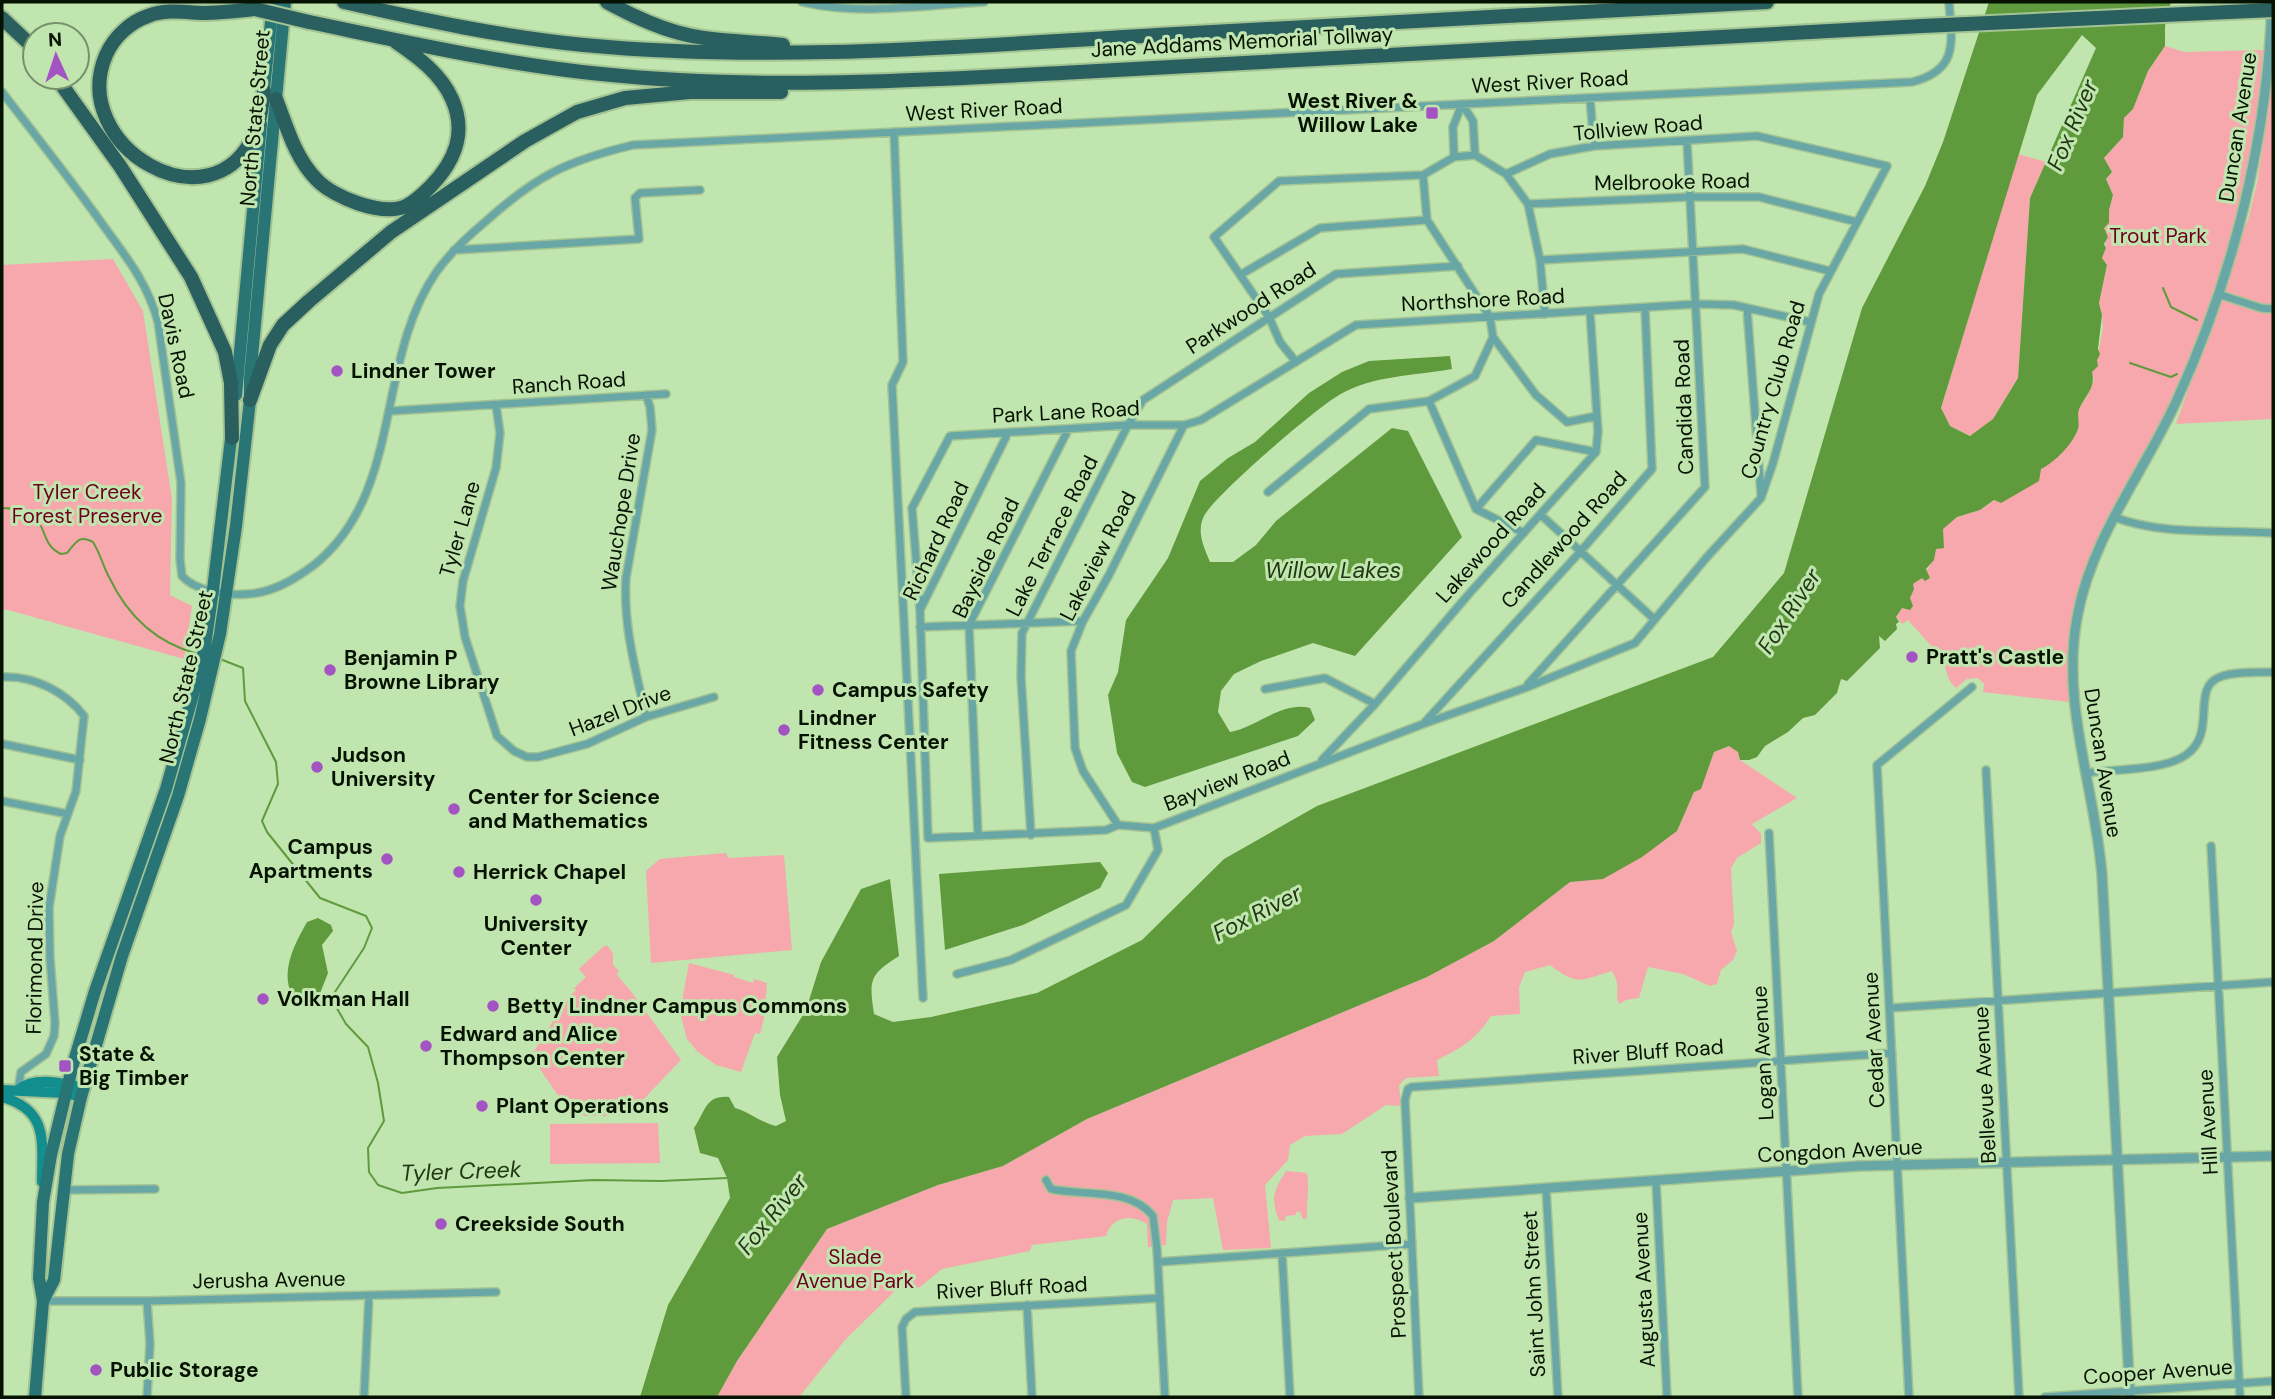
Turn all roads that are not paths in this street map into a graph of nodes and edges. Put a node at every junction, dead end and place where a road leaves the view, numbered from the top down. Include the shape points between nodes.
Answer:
1 (220, 2) edge
2 (273, 2) edge
3 (285, 2) edge
4 (344, 2) edge
5 (607, 2) edge
6 (802, 2) edge
7 (984, 2) edge
8 (1766, 2) edge
9 (2272, 2) edge
10 (1949, 5) edge
11 (255, 9) junction
12 (2273, 10) edge
13 (2, 18) edge
14 (21, 36) edge
15 (392, 39) junction
16 (819, 52) junction
17 (922, 80) junction
18 (67, 91) edge
19 (2, 92) edge
20 (270, 95) junction
21 (1590, 98) junction
22 (1462, 104) junction
23 (894, 132) junction
24 (1688, 141) junction
25 (1594, 146) junction
26 (1475, 155) junction
27 (1454, 157) junction
28 (1887, 166) joint
29 (1506, 174) junction
30 (1423, 175) junction
31 (700, 190) dead end
32 (1690, 197) junction
33 (1528, 204) junction
34 (1427, 220) junction
35 (1857, 222) junction
36 (453, 250) junction
37 (1693, 250) junction
38 (1540, 260) junction
39 (1458, 266) junction
40 (1830, 271) junction
41 (1240, 275) junction
42 (2218, 295) junction
43 (1697, 304) junction
44 (1645, 308) junction
45 (1747, 308) junction
46 (2273, 309) edge
47 (1590, 312) junction
48 (1545, 314) junction
49 (1269, 317) junction
50 (1490, 317) junction
51 (1810, 323) junction
52 (1493, 337) junction
53 (1296, 362) junction
54 (666, 394) dead end
55 (646, 396) junction
56 (250, 400) junction
57 (1429, 401) junction
58 (496, 405) junction
59 (390, 411) junction
60 (1597, 416) junction
61 (1128, 425) junction
62 (1184, 425) junction
63 (1068, 430) junction
64 (1008, 433) junction
65 (232, 438) junction
66 (1596, 452) junction
67 (1268, 492) dead end
68 (1761, 498) junction
69 (1476, 509) junction
70 (1541, 515) junction
71 (2114, 517) junction
72 (1524, 533) junction
73 (2273, 533) edge
74 (1580, 552) junction
75 (1616, 586) junction
76 (220, 592) junction
77 (920, 610) junction
78 (1654, 620) junction
79 (1083, 621) junction
80 (1026, 623) junction
81 (969, 625) junction
82 (920, 627) junction
83 (210, 654) junction
84 (2273, 672) edge
85 (5, 677) dead end
86 (1972, 687) dead end
87 (1525, 688) junction
88 (1265, 689) dead end
89 (714, 697) dead end
90 (1375, 704) junction
91 (646, 717) junction
92 (1423, 724) junction
93 (4, 744) edge
94 (538, 757) joint
95 (80, 760) junction
96 (1319, 763) junction
97 (1986, 770) dead end
98 (2086, 773) junction
99 (2, 801) edge
100 (68, 814) junction
101 (1118, 825) junction
102 (1154, 828) junction
103 (1769, 833) dead end
104 (978, 835) junction
105 (1031, 835) junction
106 (928, 838) joint
107 (2211, 846) dead end
108 (957, 974) dead end
109 (2273, 982) edge
110 (2218, 985) junction
111 (2108, 993) junction
112 (923, 998) dead end
113 (1998, 1001) junction
114 (1890, 1008) junction
115 (1892, 1054) junction
116 (1781, 1060) junction
117 (66, 1088) junction
118 (1408, 1089) joint
119 (2, 1090) edge
120 (18, 1090) junction
121 (82, 1093) junction
122 (2, 1097) edge
123 (2273, 1156) edge
124 (2227, 1157) junction
125 (2117, 1160) junction
126 (2006, 1161) junction
127 (1898, 1165) junction
128 (1787, 1170) junction
129 (1046, 1180) dead end
130 (1656, 1181) junction
131 (1546, 1188) junction
132 (155, 1189) dead end
133 (64, 1190) junction
134 (1410, 1198) junction
135 (43, 1202) junction
136 (1412, 1244) junction
137 (1282, 1253) junction
138 (1157, 1262) junction
139 (496, 1292) dead end
140 (369, 1296) junction
141 (1160, 1298) junction
142 (43, 1301) junction
143 (147, 1301) junction
144 (1027, 1305) junction
145 (2273, 1381) edge
146 (2239, 1384) junction
147 (2130, 1394) edge
148 (35, 1397) edge
149 (147, 1397) edge
150 (364, 1397) edge
151 (906, 1397) edge
152 (1032, 1397) edge
153 (1165, 1397) edge
154 (1290, 1397) edge
155 (1419, 1397) edge
156 (1558, 1397) edge
157 (1667, 1397) edge
158 (1798, 1397) edge
159 (1909, 1397) edge
160 (2020, 1397) edge
161 (2045, 1397) edge
162 (2240, 1397) edge

1 - 11 highway, Jane Addams Memorial Tollway
2 - 20 main road, North State Street
3 - 20 main road, North State Street
4 - 16 highway, Jane Addams Memorial Tollway via 466,29 583,45
5 - 16 highway via 676,32
6 - 7 street via 862,8
8 - 16 highway, Jane Addams Memorial Tollway
9 - 42 street, Duncan Avenue via 2262,112 2239,223
10 - 21 street, West River Road via 1948,57 1940,71 1928,78
11 - 15 highway, Jane Addams Memorial Tollway, bridge
11 - 20 highway via 157,13 136,21 107,52 99,94 109,125 140,160 155,170 192,177 220,170 246,149
12 - 17 highway, Jane Addams Memorial Tollway, bridge
13 - 14 highway
15 - 17 highway, Jane Addams Memorial Tollway via 601,74 788,83
15 - 20 highway via 438,76 452,99 458,124 459,141 450,162 426,191 406,206 356,203 316,180
17 - 56 highway via 846,90 690,92 625,98 577,112 525,141 391,232 309,301 283,325 270,345
18 - 65 highway via 191,277 225,352
19 - 76 street, Davis Road via 147,289 158,322 178,459 182,576
20 - 56 main road, North State Street
20 - 65 main road, North State Street
21 - 22 street, West River Road
21 - 25 street
22 - 23 street, West River Road
22 - 26 street via 1473,121
22 - 27 street via 1453,127
23 - 36 street, West River Road via 633,145 590,155 553,170 517,193
23 - 112 street via 903,362 892,385
24 - 25 street, Tollview Road
24 - 28 street, Tollview Road via 1758,136
24 - 32 street, Candida Road
25 - 29 street, Tollview Road via 1550,154
26 - 27 street
26 - 29 street
27 - 30 street
28 - 35 street, Country Club Road
29 - 33 street
30 - 34 street
30 - 41 street via 1279,181 1214,237
31 - 36 street via 635,198 639,239
32 - 33 street, Melbrooke Road
32 - 35 street, Melbrooke Road via 1759,197
32 - 37 street, Candida Road
33 - 38 street
34 - 39 street
34 - 41 street via 1321,228
35 - 40 street, Country Club Road
36 - 59 street, West River Road via 428,285 416,312
37 - 38 street
37 - 40 street via 1742,249
37 - 43 street, Candida Road
38 - 48 street
39 - 49 street, Parkwood Road via 1336,274
39 - 50 street
40 - 51 street, Country Club Road
41 - 49 street
42 - 46 street
42 - 71 street, Duncan Avenue via 2176,402
43 - 44 street, Northshore Road
43 - 45 street, Northshore Road
43 - 75 street, Candida Road via 1704,487
44 - 47 street, Northshore Road
44 - 74 street, Candlewood Road via 1651,469
45 - 51 street, Northshore Road
45 - 68 street
47 - 48 street, Northshore Road
47 - 60 street
48 - 50 street, Northshore Road
49 - 53 street
49 - 61 street, Parkwood Road via 1143,400
50 - 52 street
50 - 53 street, Northshore Road via 1356,326
51 - 68 street, Country Club Road
52 - 57 street via 1475,376
52 - 60 street via 1536,395 1567,422
53 - 62 street, Northshore Road via 1201,420
54 - 55 street, Ranch Road
55 - 58 street, Ranch Road
55 - 91 street, Wauchope Drive via 652,430 625,597
56 - 76 main road, North State Street
57 - 67 street via 1369,409
57 - 69 street
58 - 59 street, Ranch Road
58 - 94 street, Tyler Lane via 499,450 460,594 461,621 497,736 513,751
59 - 76 street, West River Road via 371,483 351,524 333,547 299,576 272,589 244,595
60 - 66 street
61 - 62 street, Park Lane Road
61 - 63 street, Park Lane Road
61 - 80 street, Lake Terrace Road
62 - 79 street, Lakeview Road
63 - 64 street, Park Lane Road
63 - 81 street, Bayside Road
64 - 77 street, Richard Road
64 - 77 street, Park Lane Road via 950,436 912,508
65 - 76 main road, North State Street
66 - 69 street via 1536,440
66 - 70 street, Lakewood Road
68 - 78 street, Country Club Road
69 - 72 street
70 - 72 street, Lakewood Road
70 - 74 street
71 - 73 street via 2145,525
71 - 98 street, Duncan Avenue via 2084,585 2073,643 2074,706
72 - 90 street, Lakewood Road
74 - 75 street
74 - 92 street, Candlewood Road
75 - 78 street
75 - 87 street, Candida Road
76 - 83 main road, North State Street
77 - 82 street, Richard Road
78 - 87 street, Country Club Road via 1635,643
79 - 80 street
79 - 101 street, Lakeview Road via 1071,651 1075,748 1083,771
80 - 81 street
80 - 105 street, Lake Terrace Road via 1021,667
81 - 82 street
81 - 104 street, Bayside Road
82 - 106 street, Richard Road
83 - 117 main road, North State Street via 105,959
83 - 121 main road, North State Street via 178,796 122,957
84 - 98 street via 2229,675 2211,682 2205,693 2202,735 2178,760
85 - 95 street, Florimond Drive via 40,682 78,708 84,716
86 - 114 street, Cedar Avenue via 1877,765
87 - 92 street, Bayview Road
88 - 90 street via 1325,678
89 - 91 street, Hazel Drive
90 - 96 street, Lakewood Road
91 - 94 street, Hazel Drive via 587,744
92 - 96 street, Bayview Road
93 - 95 street
95 - 100 street, Florimond Drive
96 - 102 street, Bayview Road
97 - 113 street, Bellevue Avenue
98 - 111 street, Duncan Avenue via 2099,840
99 - 100 street
100 - 120 street, Florimond Drive via 49,908 54,1036 46,1054 21,1072
101 - 102 street, Bayview Road
101 - 105 street, Bayview Road via 1106,830
102 - 108 street via 1158,850 1126,905 1011,960
103 - 116 street, Logan Avenue
104 - 105 street, Bayview Road
104 - 106 street, Bayview Road
107 - 110 street, Hill Avenue
109 - 110 street
110 - 111 street
110 - 124 street, Hill Avenue
111 - 113 street
111 - 125 street, Duncan Avenue
113 - 114 street
113 - 126 street, Bellevue Avenue
114 - 115 street, Cedar Avenue
115 - 116 street, River Bluff Road
115 - 127 street, Cedar Avenue
116 - 118 street, River Bluff Road
116 - 128 street, Logan Avenue
117 - 120 main road
117 - 121 main road
117 - 135 main road, North State Street
118 - 134 street, Prospect Boulevard
119 - 120 main road
121 - 133 main road, North State Street
122 - 135 main road via 29,1110 39,1125
123 - 124 street, Congdon Avenue
124 - 125 street, Congdon Avenue
124 - 146 street, Hill Avenue
125 - 126 street, Congdon Avenue
125 - 147 street, Duncan Avenue
126 - 127 street, Congdon Avenue
126 - 160 street, Bellevue Avenue
127 - 128 street, Congdon Avenue
127 - 159 street, Cedar Avenue
128 - 130 street, Congdon Avenue
128 - 158 street, Logan Avenue
129 - 138 street via 1051,1189 1120,1198 1148,1210 1154,1221
130 - 131 street, Congdon Avenue
130 - 157 street, Augusta Avenue
131 - 134 street, Congdon Avenue
131 - 156 street, Saint John Street
132 - 133 street
133 - 142 main road, North State Street via 54,1280
134 - 136 street, Prospect Boulevard
135 - 142 main road, North State Street via 39,1278
136 - 137 street
136 - 155 street, Prospect Boulevard
137 - 138 street
137 - 154 street
138 - 141 street
139 - 140 street, Jerusha Avenue
140 - 143 street, Jerusha Avenue
140 - 150 street
141 - 144 street, River Bluff Road
141 - 153 street
142 - 143 street, Jerusha Avenue
142 - 148 main road, North State Street
143 - 149 street
144 - 151 street, River Bluff Road via 911,1314 902,1327
144 - 152 street
145 - 146 street, Cooper Avenue
146 - 147 street, Cooper Avenue
146 - 162 street, Hill Avenue
147 - 161 street, Cooper Avenue

